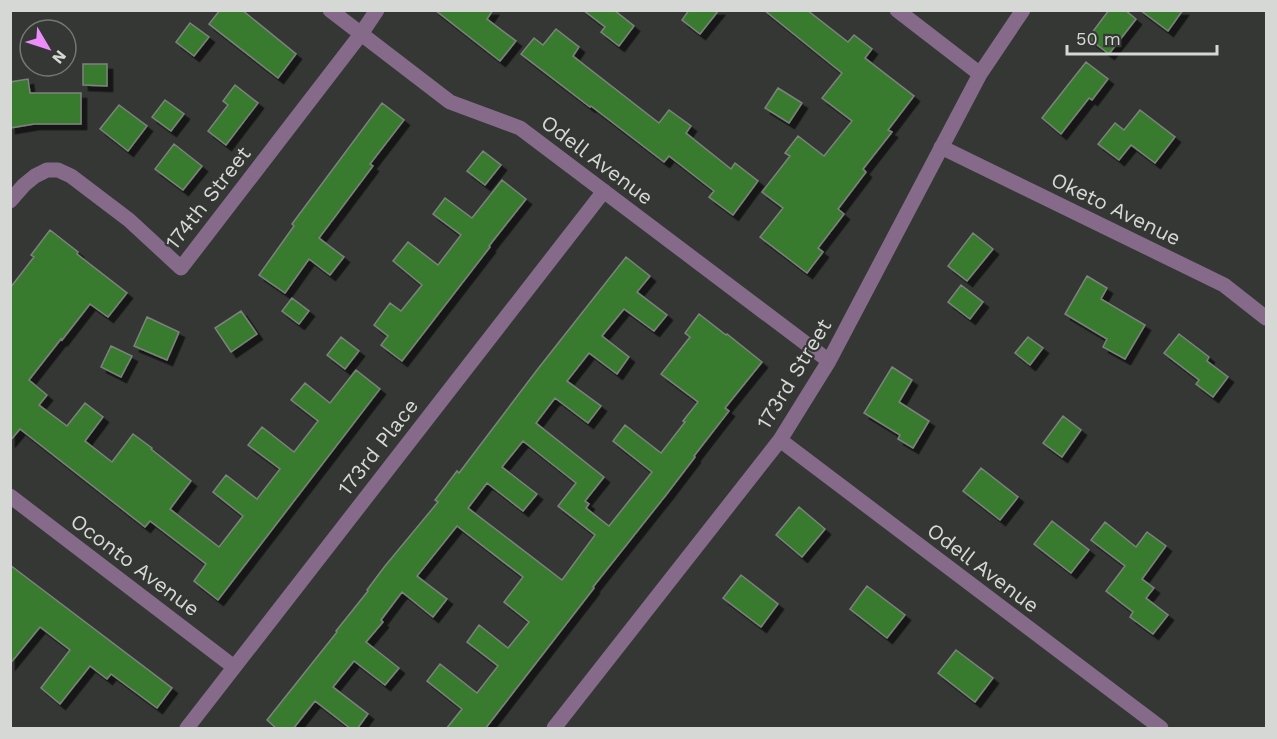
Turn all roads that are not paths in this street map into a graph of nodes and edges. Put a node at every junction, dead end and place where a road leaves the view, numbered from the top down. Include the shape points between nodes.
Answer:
1 (330, 10) edge
2 (377, 10) edge
3 (897, 10) edge
4 (1023, 10) edge
5 (361, 34) junction
6 (980, 75) junction
7 (941, 147) junction
8 (604, 191) junction
9 (10, 201) edge
10 (1266, 318) edge
11 (829, 361) junction
12 (780, 440) junction
13 (10, 496) edge
14 (234, 667) junction
15 (187, 729) edge
16 (554, 729) edge
17 (1161, 729) edge

1 - 5 street, Odell Avenue
2 - 5 street, 174th Street
3 - 6 street
4 - 6 street, 173rd Street
5 - 8 street, Odell Avenue via 450,102 520,128
5 - 9 street, 174th Street via 181,268 129,220 58,170 35,176
6 - 7 street, 173rd Street
7 - 10 street, Oketo Avenue via 1224,285
7 - 11 street, 173rd Street
8 - 11 street, Odell Avenue
8 - 14 street, 173rd Place
11 - 12 street, 173rd Street
12 - 16 street, 173rd Street
12 - 17 street, Odell Avenue
13 - 14 street, Oconto Avenue
14 - 15 street, 173rd Place

